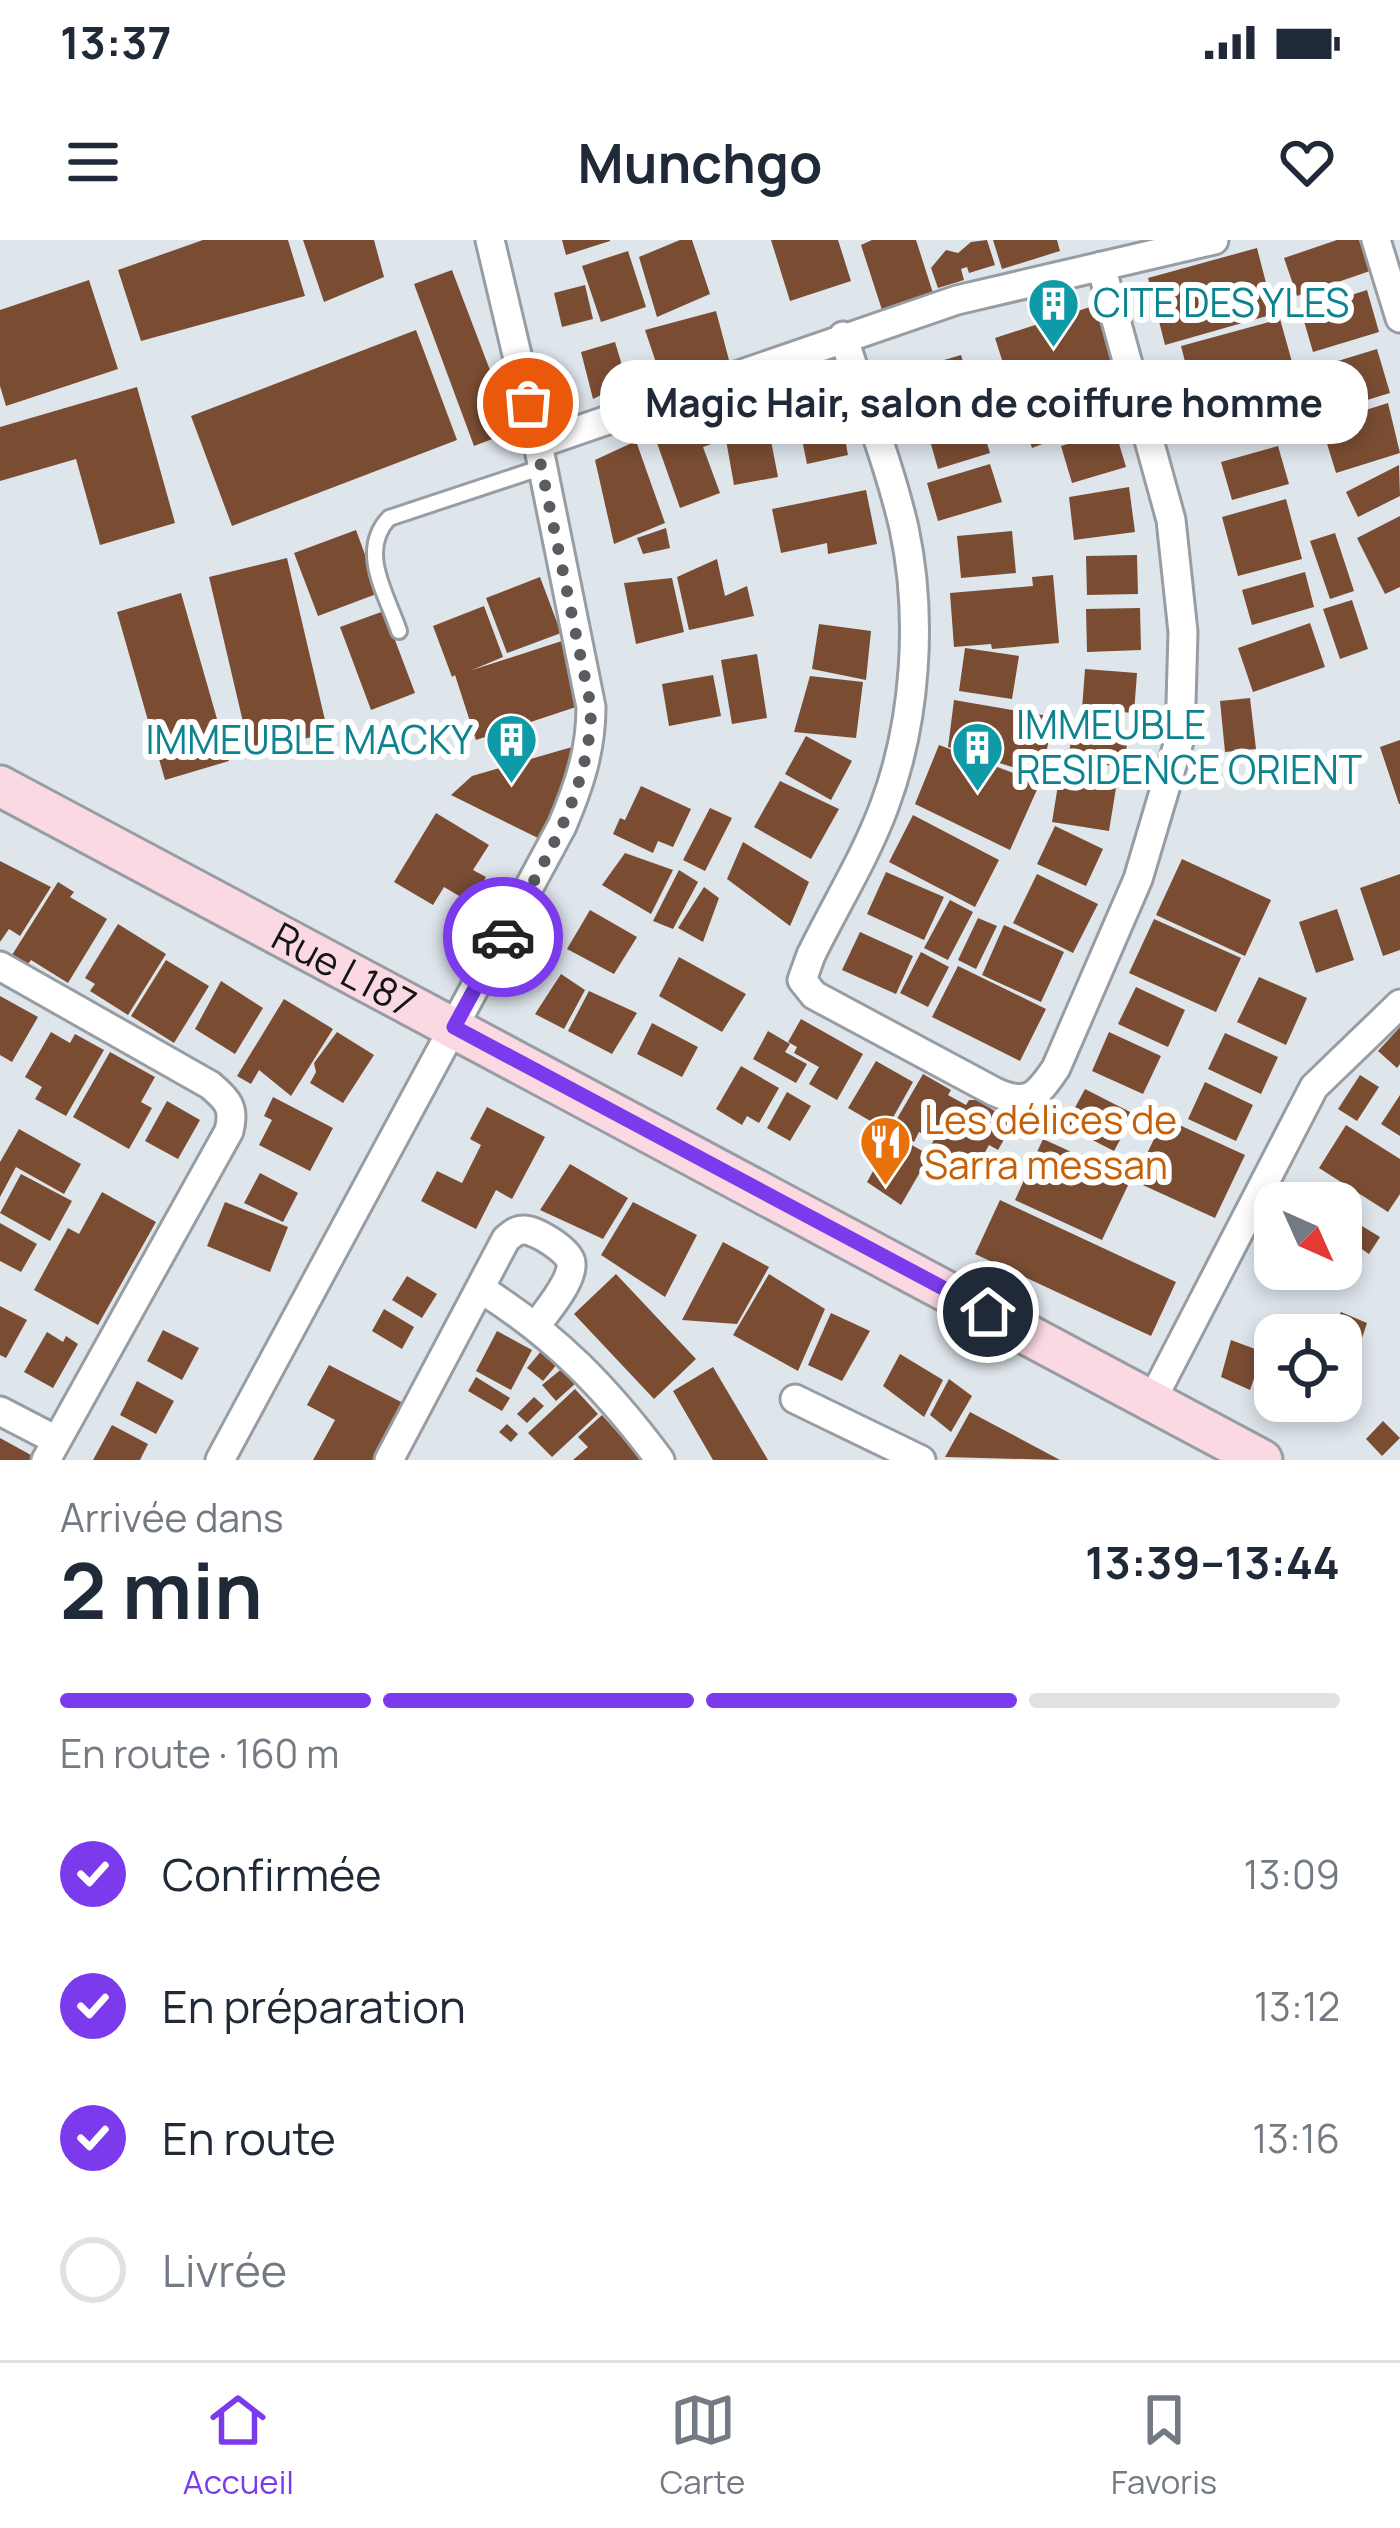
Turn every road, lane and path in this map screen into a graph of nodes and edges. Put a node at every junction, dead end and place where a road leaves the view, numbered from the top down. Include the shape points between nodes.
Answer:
1 (490, 240) edge
2 (1214, 240) edge
3 (1376, 240) edge
4 (1101, 266) junction
5 (1400, 318) edge
6 (843, 336) junction
7 (540, 456) junction
8 (399, 631) dead end
9 (0, 786) edge
10 (0, 966) edge
11 (1400, 1004) edge
12 (454, 1027) junction
13 (481, 1289) junction
14 (537, 1325) junction
15 (795, 1399) dead end
16 (1152, 1400) junction
17 (0, 1412) edge
18 (51, 1450) edge
19 (220, 1460) edge
20 (388, 1460) edge
21 (660, 1460) edge
22 (921, 1460) edge
23 (1262, 1460) edge

1 - 7 street
2 - 4 street
3 - 5 street
4 - 6 street
4 - 6 street via 1171,520 1183,632 1180,738 1138,879 1056,1068 1026,1099 995,1092 814,995 802,980 884,807 906,724 915,621 903,524
6 - 7 street
7 - 8 lane via 379,529 373,552
7 - 12 street via 591,740 562,826
9 - 12 street, Rue L187
10 - 18 street via 210,1085 231,1105 229,1131
11 - 16 street via 1314,1087
12 - 16 street, Rue L187
12 - 19 street
13 - 14 street
13 - 14 street via 506,1239 519,1230 568,1254 570,1272
13 - 20 street
14 - 21 street
15 - 22 street
16 - 23 street, Rue L187
17 - 18 street

